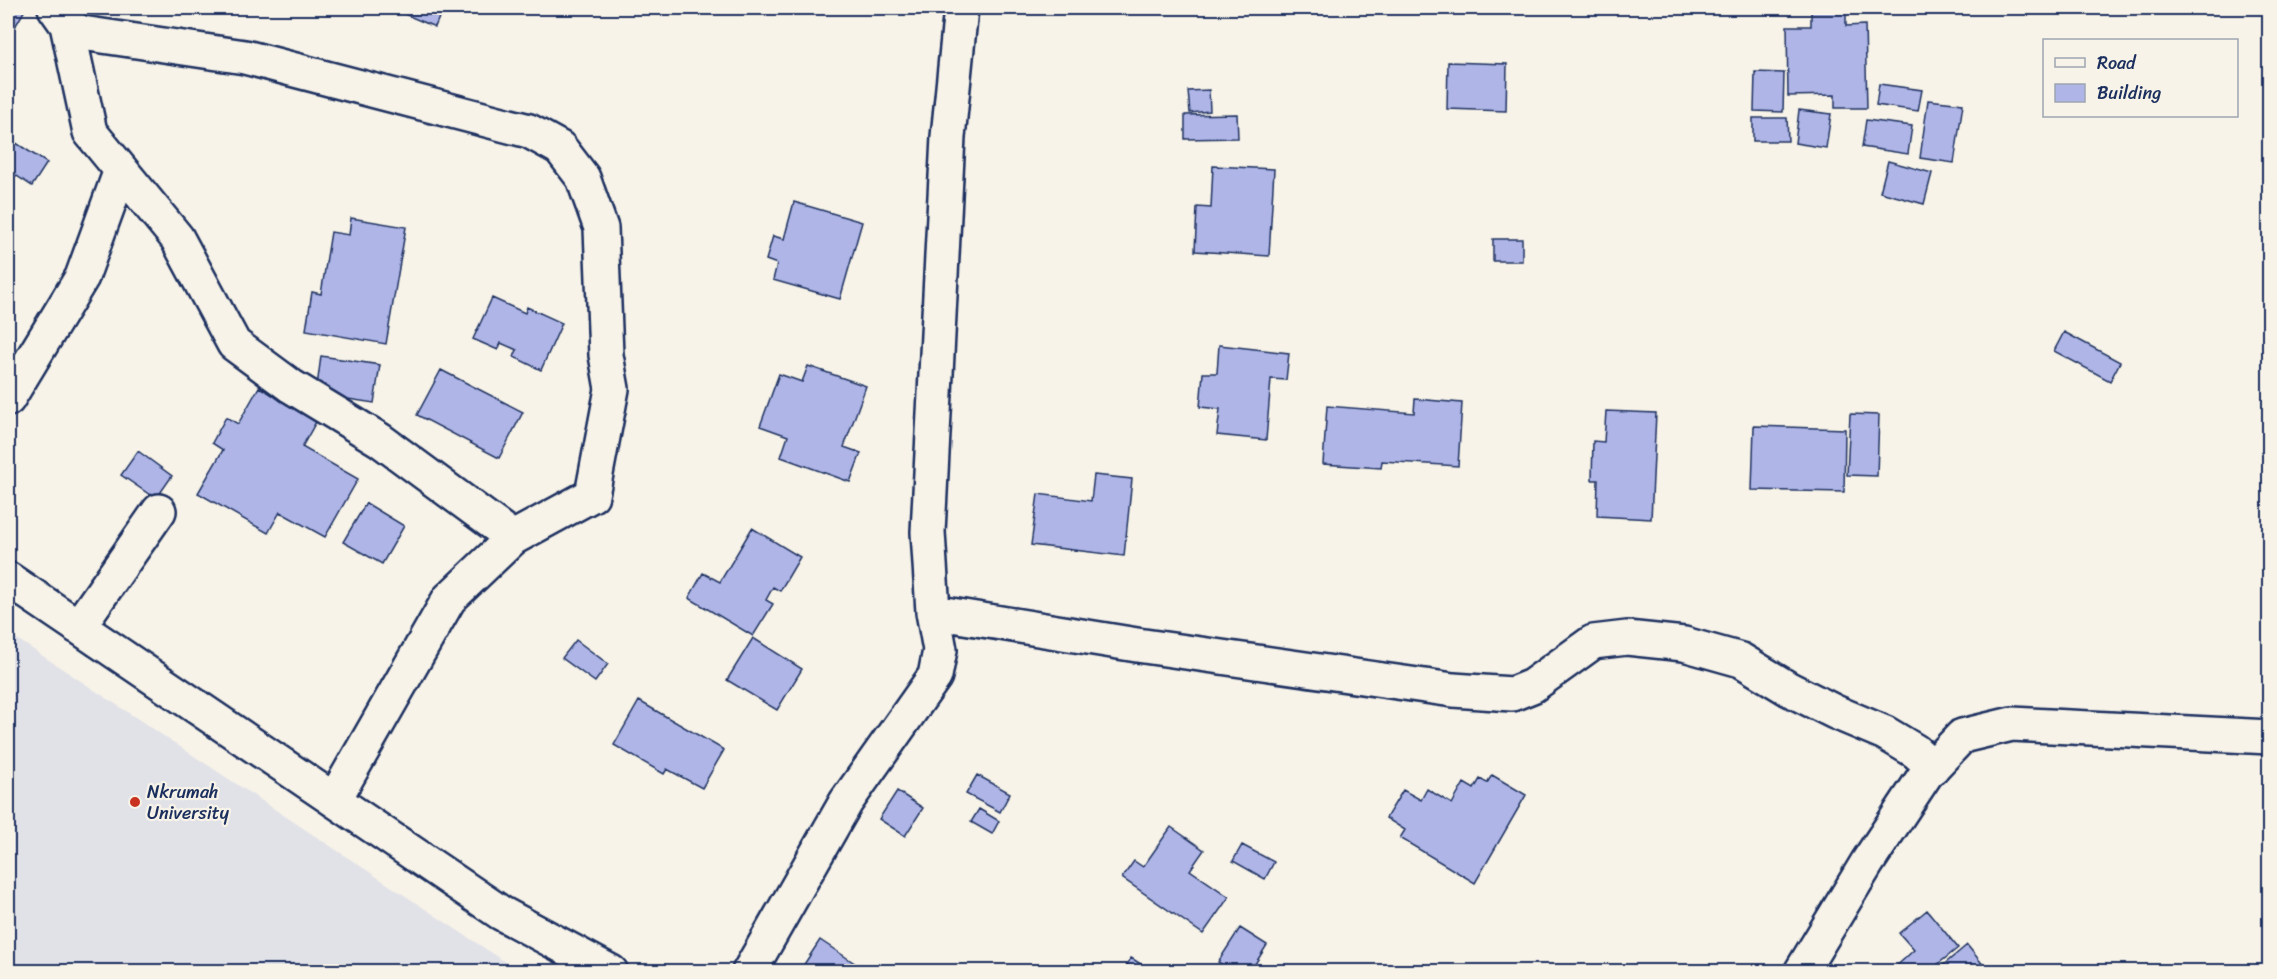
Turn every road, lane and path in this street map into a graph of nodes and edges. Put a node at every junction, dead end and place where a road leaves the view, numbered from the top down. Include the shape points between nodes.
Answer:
1 (961, 8) edge
2 (61, 16) edge
3 (121, 170) junction
4 (8, 399) edge
5 (159, 511) dead end
6 (513, 538) junction
7 (8, 579) edge
8 (933, 612) junction
9 (78, 627) junction
10 (2270, 737) edge
11 (1933, 767) junction
12 (334, 800) junction
13 (611, 972) edge
14 (749, 972) edge
15 (1801, 972) edge

1 - 8 street via 948,137 928,532
2 - 3 street via 90,132
2 - 6 street via 82,33 257,60 529,130 560,148 584,178 601,228 606,355 612,389 592,495
3 - 4 street via 82,277
3 - 6 street via 177,238 234,344 291,386 381,440
5 - 9 street
6 - 12 street via 448,598
7 - 9 street
8 - 11 street via 1452,690 1512,694 1532,686 1593,642 1627,638 1684,644 1741,660 1798,694 1885,733
8 - 14 street via 940,650 935,676 846,802
9 - 12 street
10 - 11 street via 2012,724 1962,736
11 - 15 street via 1867,863
12 - 13 street via 501,913

